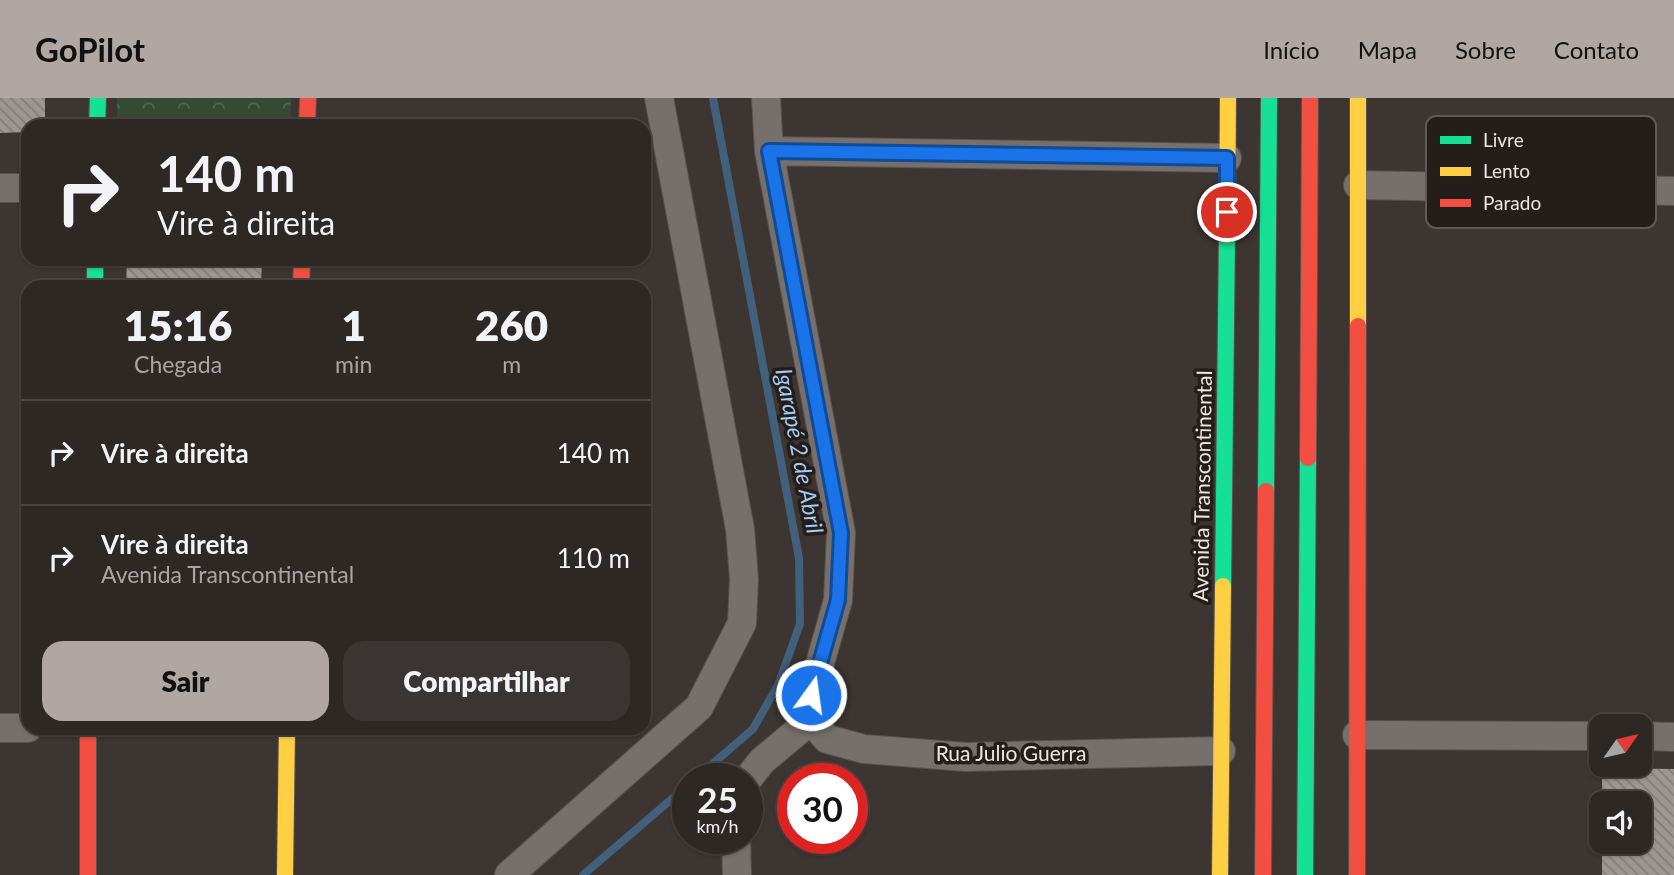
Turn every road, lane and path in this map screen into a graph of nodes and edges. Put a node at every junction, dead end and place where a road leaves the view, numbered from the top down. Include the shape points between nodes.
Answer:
1 (97, 98) edge
2 (308, 98) edge
3 (659, 98) edge
4 (766, 98) edge
5 (1228, 98) edge
6 (1269, 98) edge
7 (1310, 98) edge
8 (1358, 98) edge
9 (97, 119) edge
10 (307, 119) edge
11 (769, 151) junction
12 (1227, 158) junction
13 (1358, 185) junction
14 (1426, 186) edge
15 (0, 188) edge
16 (21, 188) edge
17 (1656, 191) edge
18 (1674, 191) edge
19 (811, 720) junction
20 (0, 728) edge
21 (21, 728) edge
22 (88, 735) edge
23 (287, 735) edge
24 (1357, 735) junction
25 (1589, 736) edge
26 (1652, 736) edge
27 (1674, 737) edge
28 (1221, 751) junction
29 (760, 763) edge
30 (736, 854) edge
31 (88, 875) edge
32 (285, 875) edge
33 (509, 875) edge
34 (737, 875) edge
35 (1220, 875) edge
36 (1263, 875) edge
37 (1305, 875) edge
38 (1357, 875) edge

1 - 9 street
2 - 10 street
3 - 33 street via 740,529 742,623 699,707
4 - 11 street
5 - 12 street, Avenida Transcontinental
6 - 36 street
7 - 37 street
8 - 13 street
11 - 12 street
11 - 19 street via 841,533 838,600 811,695
12 - 28 street, Avenida Transcontinental
13 - 14 street
13 - 24 street
15 - 16 street
17 - 18 street
19 - 28 street, Rua Julio Guerra via 827,739 864,750 966,757
19 - 29 street
20 - 21 street
22 - 31 street
23 - 32 street
24 - 25 street
24 - 38 street
26 - 27 street
28 - 35 street, Avenida Transcontinental
30 - 34 street

